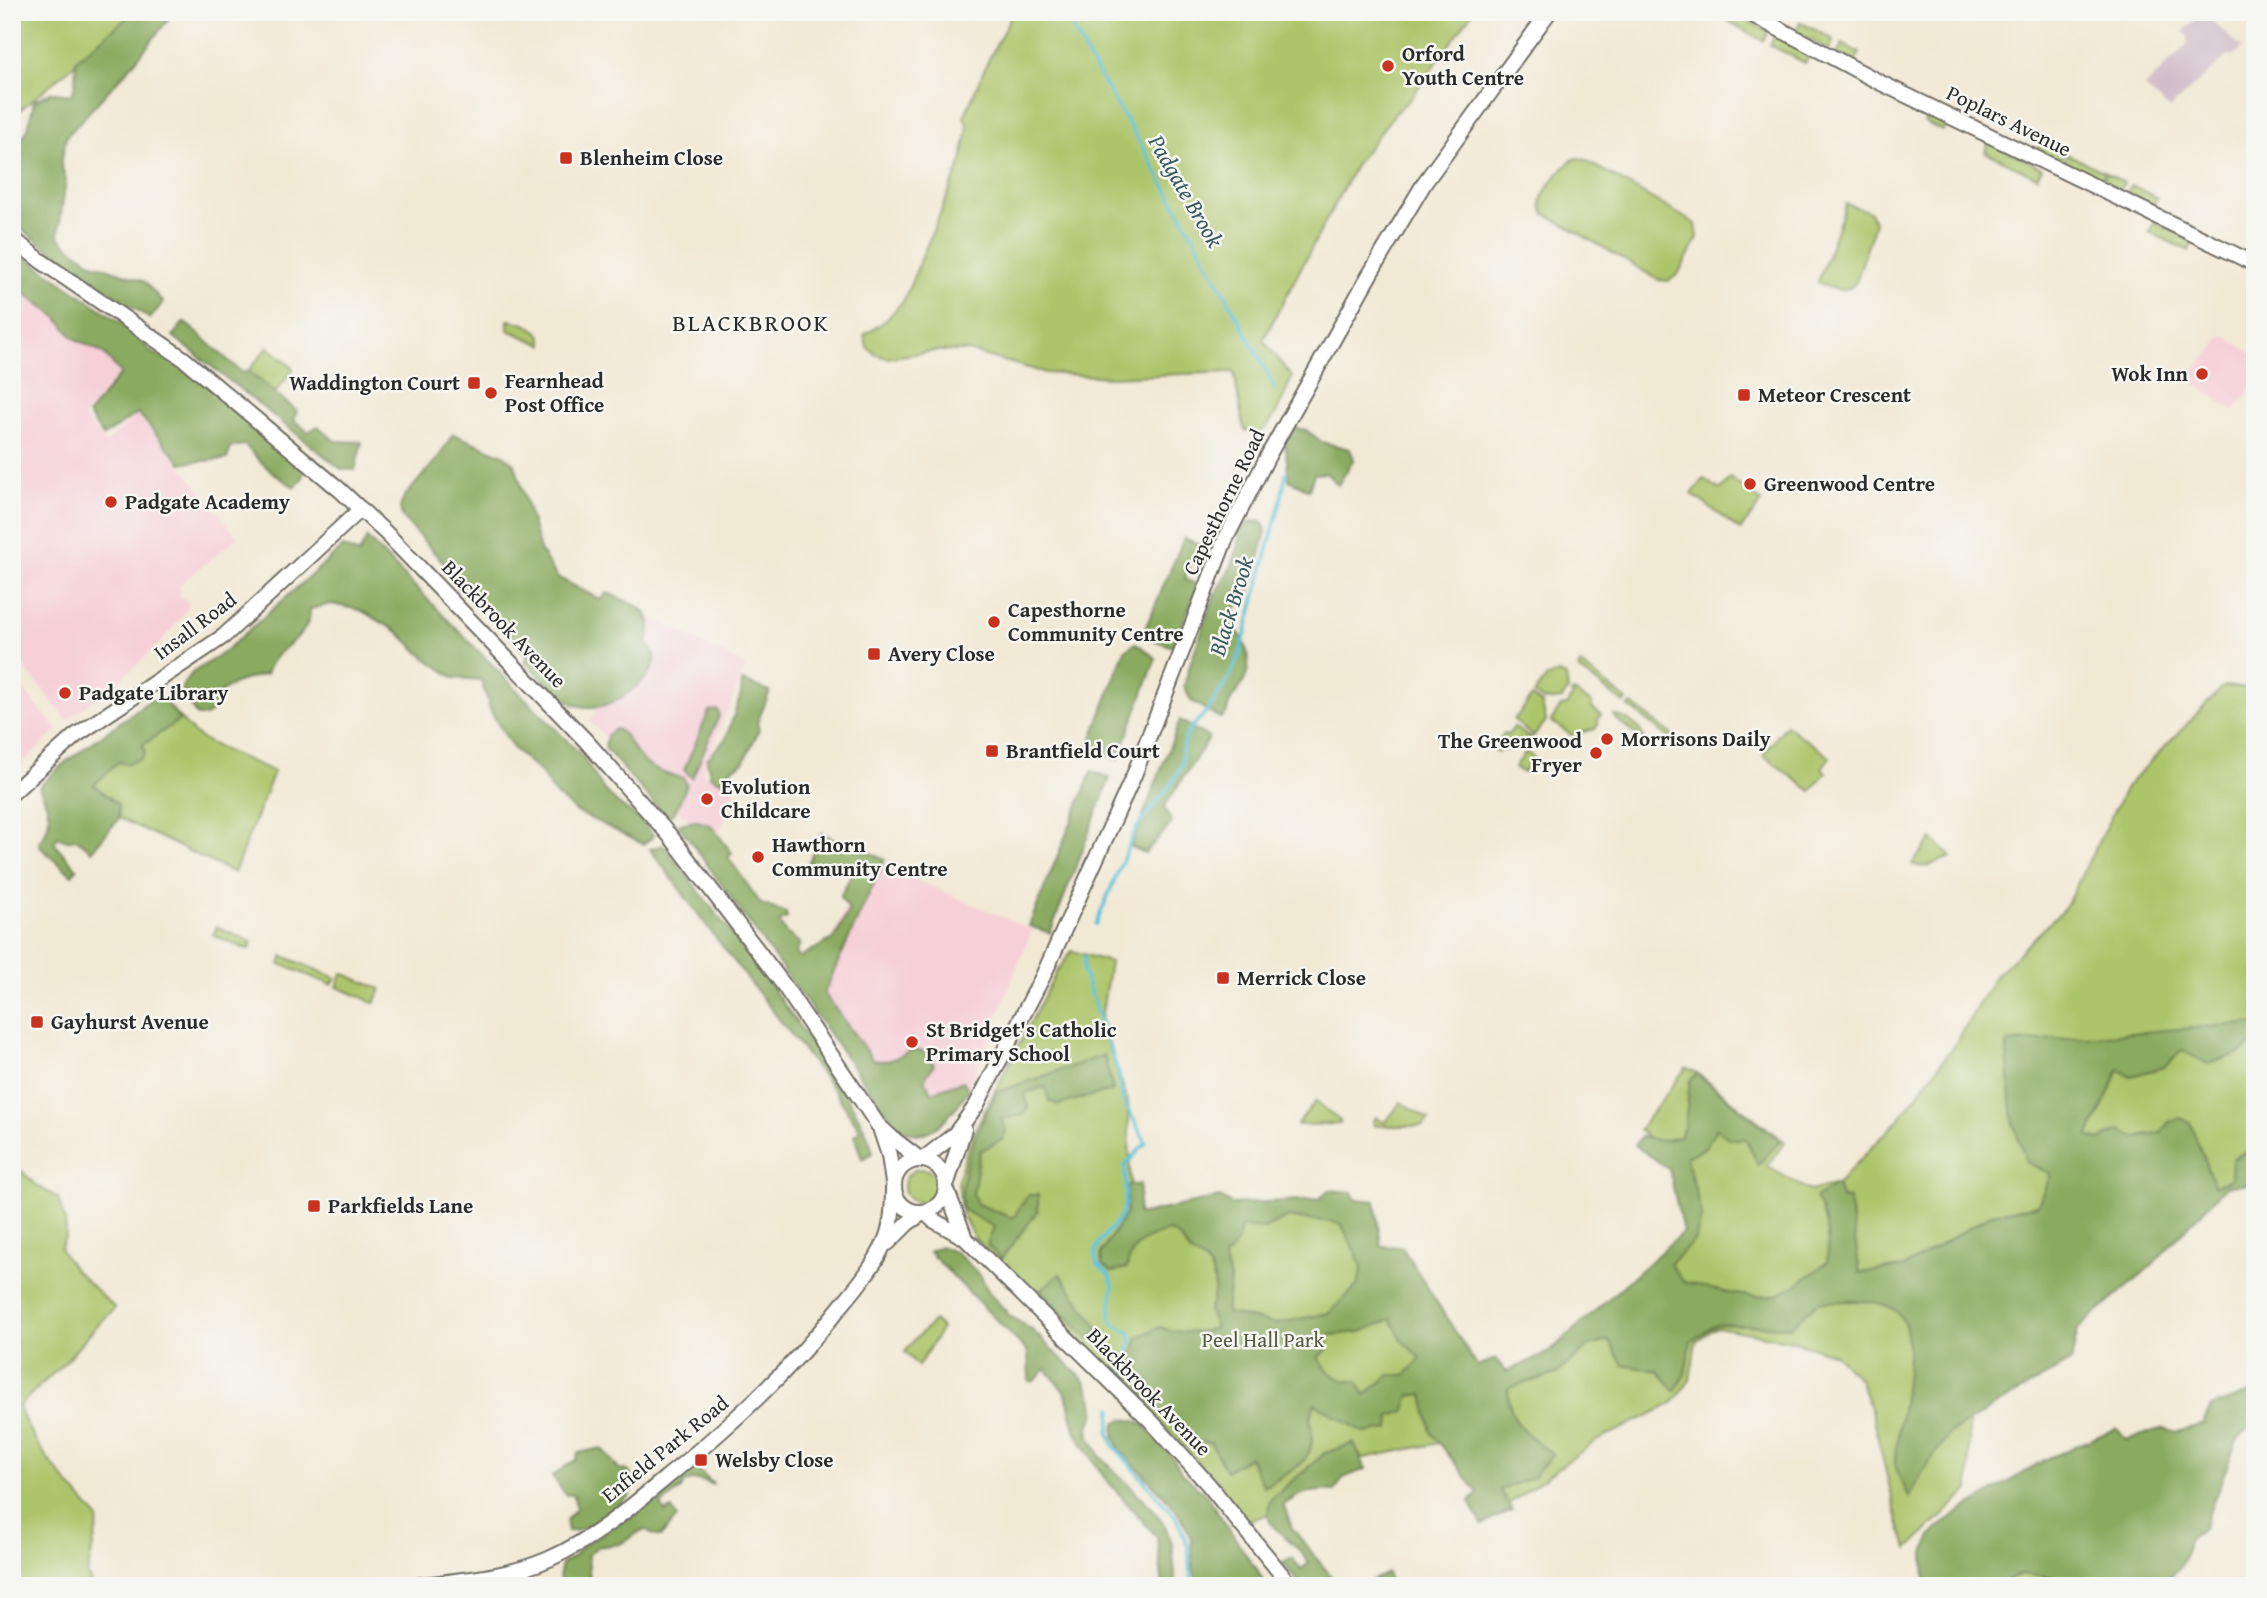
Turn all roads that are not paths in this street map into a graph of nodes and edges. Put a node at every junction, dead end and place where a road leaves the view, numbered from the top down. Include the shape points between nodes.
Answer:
1 (1549, 12) edge
2 (1747, 12) edge
3 (12, 238) edge
4 (2255, 264) edge
5 (361, 509) junction
6 (12, 793) edge
7 (966, 1121) junction
8 (878, 1125) junction
9 (922, 1160) junction
10 (893, 1186) junction
11 (946, 1187) junction
12 (925, 1212) junction
13 (965, 1238) junction
14 (882, 1249) junction
15 (414, 1586) edge
16 (1292, 1586) edge

1 - 7 street, Capesthorne Road via 1419,192 1241,507 1083,892 992,1079
2 - 4 street, Poplars Avenue via 1881,83
3 - 5 street, Blackbrook Avenue via 184,359
5 - 6 street, Insall Road via 224,636 75,736
5 - 8 street, Blackbrook Avenue via 544,696 671,837 783,984
7 - 9 street, Capesthorne Road
7 - 11 street, Capesthorne Road
8 - 9 street, Blackbrook Avenue
8 - 10 street, Blackbrook Avenue via 889,1155
9 - 10 street via 902,1166
9 - 11 street via 937,1166
10 - 12 street via 903,1207
10 - 14 street, Enfield Park Road via 892,1220
11 - 12 street via 939,1205
11 - 13 street, Blackbrook Avenue
12 - 13 street, Blackbrook Avenue
12 - 14 street, Enfield Park Road
13 - 16 street, Blackbrook Avenue via 1151,1421
14 - 15 street, Enfield Park Road via 823,1329 753,1404 587,1538 550,1559 507,1573

